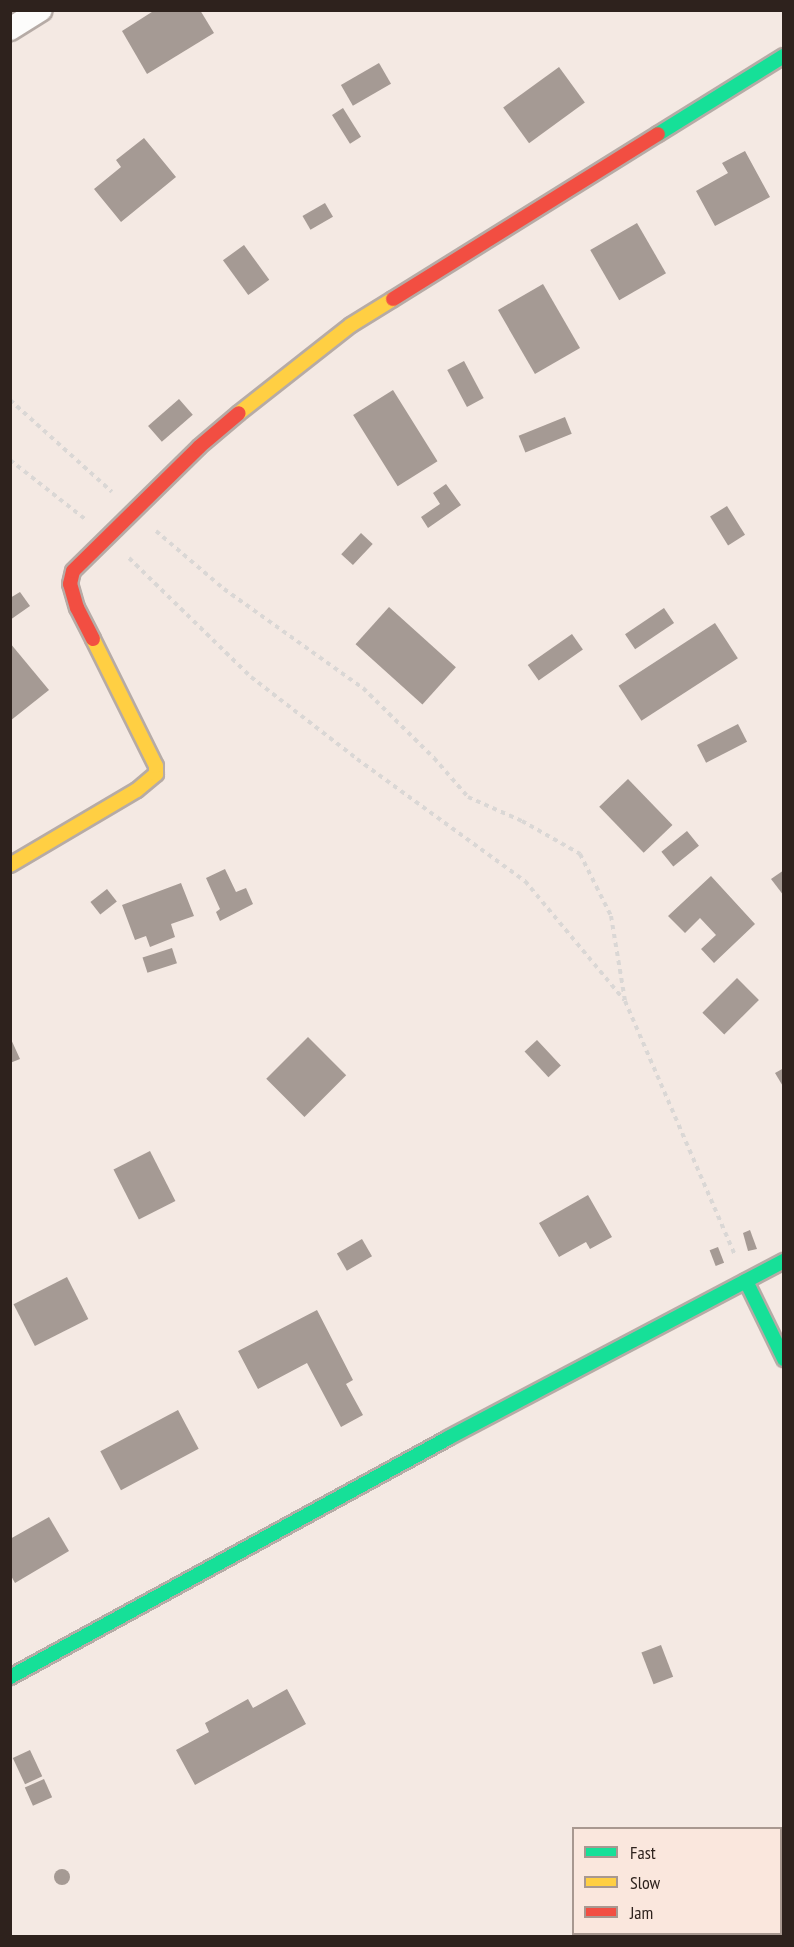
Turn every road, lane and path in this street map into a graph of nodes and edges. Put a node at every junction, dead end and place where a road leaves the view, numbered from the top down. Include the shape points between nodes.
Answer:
1 (40, 10) edge
2 (12, 25) edge
3 (783, 56) edge
4 (10, 400) edge
5 (10, 460) edge
6 (134, 512) junction
7 (109, 538) junction
8 (10, 865) edge
9 (625, 1001) junction
10 (783, 1262) edge
11 (746, 1281) junction
12 (783, 1359) edge
13 (10, 1677) edge

1 - 2 street
3 - 6 street via 351,325 199,447
4 - 6 path
5 - 7 path
6 - 7 street
6 - 9 path via 224,589 363,688 468,797 522,821 580,854 611,916
7 - 8 street via 73,571 70,584 77,608 151,756 156,774 137,790
7 - 9 path via 251,677 525,881
9 - 11 path
10 - 11 street
11 - 12 street
11 - 13 street via 438,1443

